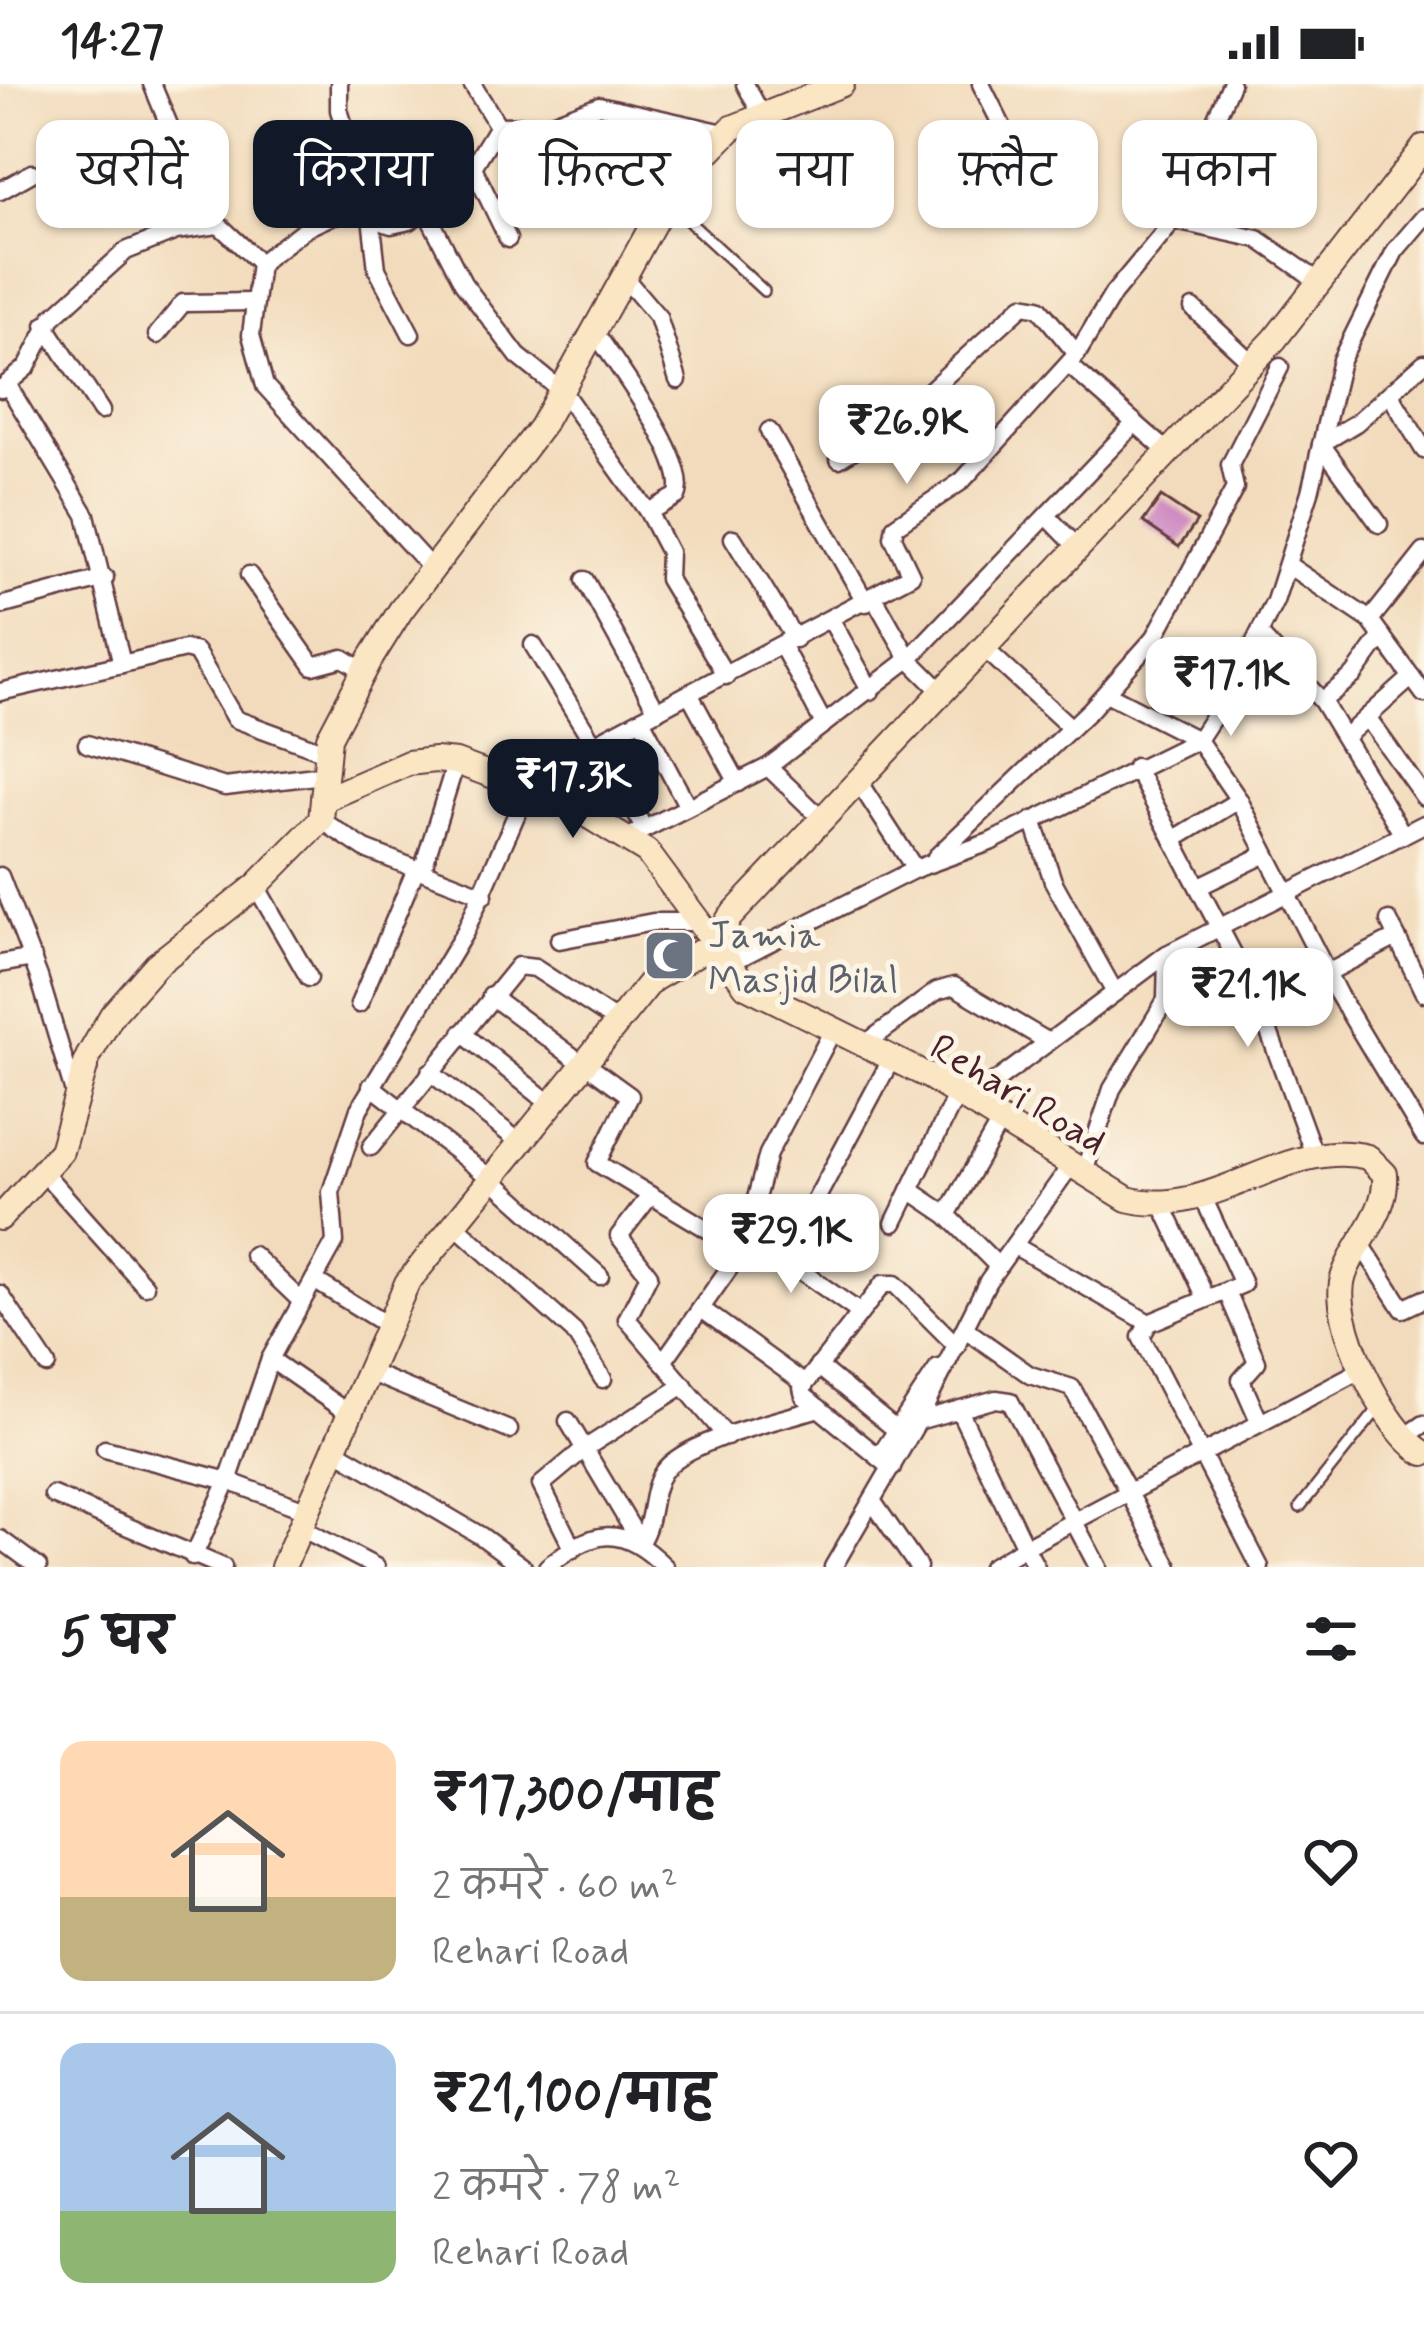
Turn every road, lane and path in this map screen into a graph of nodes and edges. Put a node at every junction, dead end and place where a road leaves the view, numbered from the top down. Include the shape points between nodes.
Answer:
1 (152, 84) edge
2 (339, 84) edge
3 (472, 84) edge
4 (745, 84) edge
5 (842, 84) edge
6 (981, 84) edge
7 (1231, 84) edge
8 (762, 115) junction
9 (167, 120) edge
10 (343, 120) edge
11 (557, 120) edge
12 (666, 120) edge
13 (999, 120) edge
14 (1215, 120) edge
15 (498, 126) joint
16 (712, 130) edge
17 (724, 133) junction
18 (712, 146) edge
19 (1424, 147) edge
20 (474, 165) edge
21 (474, 169) edge
22 (32, 173) dead end
23 (0, 190) edge
24 (1424, 217) edge
25 (202, 228) edge
26 (222, 228) edge
27 (308, 228) edge
28 (367, 228) edge
29 (434, 228) edge
30 (649, 228) edge
31 (696, 228) edge
32 (1165, 228) edge
33 (1208, 228) edge
34 (508, 239) dead end
35 (260, 263) junction
36 (623, 276) junction
37 (1321, 283) junction
38 (764, 291) dead end
39 (254, 302) junction
40 (1193, 308) dead end
41 (45, 326) junction
42 (596, 332) junction
43 (411, 334) dead end
44 (157, 335) dead end
45 (1073, 360) junction
46 (1252, 363) junction
47 (1280, 367) dead end
48 (1422, 370) edge
49 (678, 380) dead end
50 (3, 387) edge
51 (563, 392) junction
52 (1390, 394) junction
53 (101, 411) dead end
54 (1136, 423) junction
55 (769, 430) dead end
56 (1321, 444) junction
57 (1424, 450) edge
58 (1167, 451) junction
59 (839, 459) dead end
60 (648, 512) junction
61 (1047, 516) junction
62 (1379, 524) dead end
63 (733, 538) dead end
64 (1077, 547) junction
65 (1424, 552) edge
66 (1288, 566) junction
67 (432, 569) junction
68 (249, 575) dead end
69 (105, 578) junction
70 (585, 580) dead end
71 (870, 600) junction
72 (0, 606) edge
73 (831, 620) junction
74 (1370, 620) junction
75 (1260, 635) junction
76 (1382, 636) junction
77 (789, 642) junction
78 (533, 645) dead end
79 (984, 648) junction
80 (909, 659) junction
81 (122, 664) junction
82 (364, 671) junction
83 (726, 676) junction
84 (1412, 677) junction
85 (871, 691) junction
86 (0, 692) edge
87 (942, 692) junction
88 (1106, 693) junction
89 (1424, 694) edge
90 (690, 695) junction
91 (1322, 701) junction
92 (649, 715) junction
93 (1367, 717) junction
94 (824, 724) junction
95 (1070, 727) junction
96 (1346, 737) junction
97 (1198, 740) junction
98 (597, 742) junction
99 (87, 745) dead end
100 (456, 762) junction
101 (768, 767) junction
102 (1135, 767) junction
103 (858, 781) junction
104 (738, 782) junction
105 (323, 787) junction
106 (528, 788) junction
107 (1424, 797) edge
108 (1239, 800) junction
109 (569, 804) junction
110 (688, 807) junction
111 (822, 819) junction
112 (1033, 820) junction
113 (1424, 824) edge
114 (635, 834) junction
115 (1403, 835) junction
116 (1173, 840) junction
117 (1266, 854) junction
118 (923, 865) junction
119 (419, 870) junction
120 (0, 876) edge
121 (256, 886) junction
122 (1200, 886) junction
123 (484, 895) junction
124 (1286, 895) junction
125 (1222, 927) junction
126 (560, 940) dead end
127 (715, 942) junction
128 (1167, 954) junction
129 (32, 958) junction
130 (0, 964) edge
131 (1327, 973) junction
132 (309, 978) dead end
133 (1114, 991) junction
134 (1424, 993) edge
135 (490, 996) junction
136 (358, 1004) dead end
137 (619, 1024) junction
138 (834, 1028) junction
139 (461, 1033) junction
140 (1047, 1041) junction
141 (866, 1044) junction
142 (892, 1058) junction
143 (579, 1060) junction
144 (430, 1072) junction
145 (371, 1086) junction
146 (963, 1098) junction
147 (76, 1100) junction
148 (553, 1106) junction
149 (401, 1108) junction
150 (1000, 1122) junction
151 (1424, 1137) edge
152 (522, 1144) junction
153 (371, 1147) dead end
154 (1315, 1157) junction
155 (1076, 1171) junction
156 (45, 1174) junction
157 (494, 1180) junction
158 (910, 1190) junction
159 (650, 1196) junction
160 (1204, 1197) junction
161 (1162, 1204) junction
162 (947, 1215) junction
163 (0, 1218) edge
164 (894, 1223) dead end
165 (456, 1226) junction
166 (1360, 1244) junction
167 (744, 1246) junction
168 (1015, 1246) junction
169 (253, 1255) dead end
170 (784, 1259) junction
171 (998, 1266) junction
172 (600, 1276) dead end
173 (314, 1280) junction
174 (145, 1286) dead end
175 (1226, 1292) junction
176 (0, 1294) edge
177 (1206, 1298) junction
178 (1424, 1299) edge
179 (301, 1301) junction
180 (703, 1310) junction
181 (859, 1312) junction
182 (1149, 1323) junction
183 (390, 1327) junction
184 (958, 1344) junction
185 (270, 1359) junction
186 (664, 1362) junction
187 (46, 1365) dead end
188 (818, 1366) junction
189 (1365, 1367) junction
190 (371, 1373) junction
191 (603, 1378) dead end
192 (805, 1384) junction
193 (684, 1385) junction
194 (1382, 1405) junction
195 (819, 1408) junction
196 (959, 1409) junction
197 (351, 1415) junction
198 (568, 1421) dead end
199 (918, 1421) junction
200 (1260, 1423) junction
201 (1424, 1424) edge
202 (895, 1429) junction
203 (509, 1430) dead end
204 (727, 1437) junction
205 (1413, 1446) edge
206 (105, 1449) dead end
207 (584, 1449) junction
208 (335, 1450) junction
209 (1198, 1455) junction
210 (885, 1462) junction
211 (228, 1481) junction
212 (1126, 1492) junction
213 (53, 1495) dead end
214 (873, 1502) junction
215 (1300, 1507) dead end
216 (1070, 1520) junction
217 (308, 1526) junction
218 (0, 1539) edge
219 (640, 1542) junction
220 (1025, 1547) junction
221 (573, 1549) junction
222 (193, 1557) junction
223 (38, 1567) edge
224 (223, 1567) edge
225 (283, 1567) edge
226 (376, 1567) edge
227 (523, 1567) edge
228 (547, 1567) edge
229 (665, 1567) edge
230 (833, 1567) edge
231 (919, 1567) edge
232 (991, 1567) edge
233 (1036, 1567) edge
234 (1098, 1567) edge
235 (1168, 1567) edge
236 (1260, 1567) edge

1 - 9 street
2 - 10 street
3 - 15 street
4 - 8 street
5 - 8 main road
6 - 13 street
7 - 14 street
8 - 17 main road
11 - 12 street via 599,105
15 - 20 street
16 - 17 street
17 - 18 main road
19 - 37 main road
21 - 34 street
22 - 23 street
24 - 56 street via 1396,251 1341,360
25 - 41 street via 140,243
26 - 35 street
27 - 35 street
28 - 43 street via 377,269
29 - 51 street via 510,346
30 - 36 main road
31 - 38 lane
32 - 45 street
33 - 37 street via 1258,239
35 - 39 street
36 - 42 main road
36 - 49 street via 658,316
37 - 46 main road
39 - 44 street via 183,303
39 - 67 street via 252,355 265,386
40 - 46 street
41 - 50 street via 34,357
41 - 53 street
42 - 51 main road
42 - 60 street via 656,426 680,484 677,496
45 - 54 street
45 - 59 street via 1039,308 1023,305 888,429
45 - 71 street via 962,481 895,526 910,574
46 - 58 main road
47 - 88 street via 1231,466 1235,488 1190,580
48 - 52 street
50 - 69 street via 80,500
51 - 60 street
51 - 67 main road
52 - 56 street
52 - 57 street
54 - 58 street
54 - 61 street
55 - 71 street
56 - 62 street
56 - 66 street
58 - 64 main road
60 - 83 street via 670,552 670,583
61 - 64 street
61 - 80 street
63 - 77 street
64 - 79 main road
65 - 74 street
66 - 74 street
66 - 75 street
67 - 82 main road
68 - 82 street via 313,666 343,658
69 - 72 street
69 - 81 street
70 - 92 street
71 - 73 street
71 - 80 street
73 - 77 street
73 - 85 street
74 - 76 street
75 - 91 street
75 - 97 street
76 - 84 street
76 - 91 street
77 - 83 street
77 - 94 street
78 - 98 street
79 - 87 main road
79 - 95 street
80 - 85 street
80 - 87 street
81 - 86 street
81 - 105 street via 196,652 235,719
82 - 105 main road
83 - 90 street
84 - 89 street
84 - 93 street
85 - 94 street
87 - 103 main road
88 - 95 street
88 - 97 street
90 - 92 street
90 - 104 street
91 - 96 street
92 - 98 street
92 - 110 street
93 - 96 street
93 - 107 street
94 - 101 street
95 - 118 street
96 - 115 street
97 - 102 street
97 - 108 street
98 - 109 street
98 - 114 street
99 - 105 street via 224,787
100 - 105 main road, Rehari Road via 408,764
100 - 106 main road, Rehari Road
100 - 119 street
101 - 104 street
101 - 111 street
102 - 112 street
102 - 116 street
103 - 111 main road
103 - 118 street
104 - 110 street
105 - 119 street via 365,849
105 - 121 main road
106 - 109 main road, Rehari Road
106 - 123 street
108 - 116 street
108 - 117 street
109 - 114 main road, Rehari Road
110 - 114 street
111 - 127 main road
112 - 118 street
112 - 133 street via 1053,881
113 - 115 street
114 - 127 main road, Rehari Road
115 - 124 street
116 - 122 street
117 - 122 street
117 - 124 street
118 - 127 street
119 - 123 street
119 - 136 street
120 - 129 street
121 - 132 street
121 - 147 main road via 138,983 98,1036
122 - 125 street
123 - 145 street
124 - 125 street
124 - 131 street
125 - 128 street
125 - 154 street
126 - 127 street via 619,926
127 - 137 main road via 660,972
127 - 138 main road, Rehari Road via 746,986
128 - 133 street
128 - 155 street via 1166,1000 1112,1089
129 - 130 street
129 - 147 street
131 - 134 street via 1393,929
131 - 151 street
133 - 140 street
135 - 137 street via 526,964
135 - 139 street
135 - 143 street
137 - 143 main road
138 - 141 main road, Rehari Road
138 - 167 street via 768,1154
139 - 144 street
139 - 148 street
140 - 141 street via 954,986
140 - 146 street
141 - 142 main road, Rehari Road
142 - 146 main road, Rehari Road
142 - 170 street
143 - 148 main road
143 - 159 street via 630,1096 598,1163
144 - 149 street
144 - 152 street
145 - 149 street
145 - 173 street via 331,1192 335,1242
146 - 150 main road, Rehari Road
146 - 158 street
147 - 156 main road via 67,1140
148 - 152 main road
149 - 153 street
149 - 157 street
150 - 155 main road, Rehari Road
150 - 162 street
152 - 157 main road
154 - 160 main road, Rehari Road
154 - 166 main road, Rehari Road via 1353,1153 1385,1174 1383,1199
155 - 161 main road, Rehari Road via 1127,1199
155 - 168 street
156 - 163 main road
156 - 174 street
157 - 165 main road
157 - 172 street
158 - 162 street
158 - 164 street
159 - 167 street
159 - 186 street via 619,1240 649,1275 626,1319
160 - 161 main road, Rehari Road
160 - 175 street via 1244,1278
161 - 177 street
162 - 171 street
165 - 183 main road via 412,1277
165 - 191 street via 574,1332
166 - 178 street via 1403,1309
166 - 189 main road, Rehari Road via 1344,1273 1340,1308
167 - 170 street
167 - 180 street
168 - 171 street
168 - 182 street
169 - 179 street
170 - 181 street
171 - 184 street
173 - 179 street
173 - 183 street
175 - 177 street
175 - 200 street via 1257,1362 1241,1380
176 - 187 street
177 - 182 street
179 - 185 street
180 - 186 street
180 - 192 street
181 - 184 street via 877,1287 895,1283
181 - 188 street
182 - 209 street via 1144,1346
183 - 190 main road
184 - 199 street
184 - 202 street
184 - 212 street via 1072,1388
185 - 197 street
185 - 211 street
186 - 193 street
188 - 192 street
188 - 202 street
189 - 194 main road, Rehari Road
189 - 200 street
190 - 197 main road
190 - 203 street
192 - 195 street via 802,1392
193 - 204 street
193 - 207 street
194 - 205 main road, Rehari Road
194 - 215 lane
195 - 204 street
195 - 210 street
196 - 199 street
196 - 216 street via 1010,1401
196 - 220 street
197 - 208 main road
198 - 207 street
199 - 210 street
200 - 209 street
201 - 205 street
202 - 210 street
204 - 219 street via 669,1464
206 - 211 street
207 - 219 street
207 - 221 street via 541,1485
208 - 217 main road
208 - 227 street
209 - 212 street
209 - 236 street
210 - 214 street
211 - 217 street
211 - 222 street
212 - 216 street
212 - 235 street
213 - 222 street
214 - 230 street
214 - 231 street
216 - 220 street
216 - 234 street
217 - 225 main road
217 - 226 street
218 - 223 street
219 - 221 street via 610,1536
219 - 229 street
220 - 232 street
220 - 233 street
221 - 228 street
222 - 224 street

